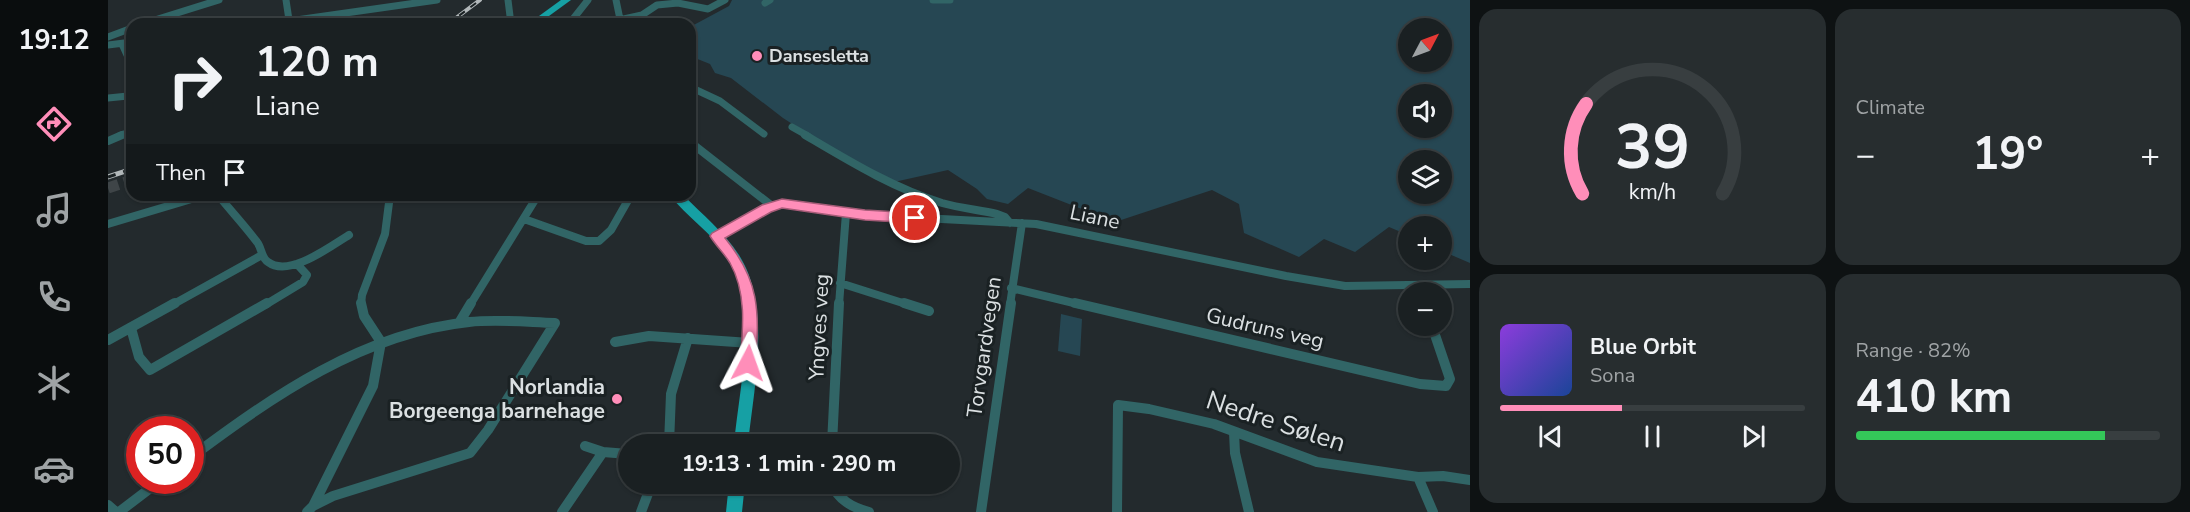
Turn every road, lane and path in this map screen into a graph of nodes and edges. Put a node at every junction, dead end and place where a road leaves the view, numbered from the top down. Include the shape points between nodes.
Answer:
1 (219, 0) edge
2 (286, 0) edge
3 (437, 0) edge
4 (508, 0) edge
5 (567, 0) edge
6 (572, 0) edge
7 (588, 0) edge
8 (616, 0) edge
9 (725, 0) edge
10 (933, 0) edge
11 (950, 0) edge
12 (327, 14) junction
13 (510, 16) dead end
14 (161, 18) edge
15 (289, 18) edge
16 (302, 18) edge
17 (326, 18) edge
18 (541, 18) edge
19 (548, 18) edge
20 (574, 18) edge
21 (619, 18) edge
22 (633, 18) edge
23 (126, 30) edge
24 (108, 37) edge
25 (126, 43) edge
26 (122, 44) junction
27 (108, 45) edge
28 (126, 53) edge
29 (696, 90) edge
30 (126, 96) edge
31 (108, 98) edge
32 (792, 127) dead end
33 (126, 134) edge
34 (764, 134) dead end
35 (108, 141) edge
36 (696, 147) edge
37 (185, 201) edge
38 (223, 201) edge
39 (390, 201) edge
40 (534, 201) edge
41 (628, 201) edge
42 (682, 201) edge
43 (772, 206) junction
44 (846, 213) junction
45 (524, 219) junction
46 (1010, 223) junction
47 (1022, 223) junction
48 (108, 224) edge
49 (349, 236) dead end
50 (717, 236) junction
51 (262, 255) junction
52 (297, 264) junction
53 (840, 283) junction
54 (1470, 284) edge
55 (1452, 286) edge
56 (1011, 288) junction
57 (1398, 288) edge
58 (929, 311) dead end
59 (459, 323) junction
60 (130, 328) junction
61 (1435, 336) edge
62 (688, 338) junction
63 (108, 340) edge
64 (381, 342) junction
65 (615, 342) dead end
66 (750, 343) junction
67 (1234, 432) junction
68 (669, 434) edge
69 (742, 434) edge
70 (832, 434) edge
71 (585, 446) dead end
72 (204, 447) edge
73 (603, 452) junction
74 (618, 453) edge
75 (1418, 477) junction
76 (1470, 480) edge
77 (142, 494) edge
78 (648, 494) edge
79 (736, 494) edge
80 (836, 494) edge
81 (108, 505) edge
82 (310, 509) edge
83 (849, 509) edge
84 (117, 512) edge
85 (562, 512) edge
86 (641, 512) edge
87 (734, 512) edge
88 (869, 512) edge
89 (981, 512) edge
90 (1117, 512) edge
91 (1249, 512) edge
92 (1433, 512) edge

1 - 14 street
2 - 15 street
3 - 12 street
4 - 13 street
5 - 18 main road
6 - 19 main road
7 - 20 street
8 - 21 street
9 - 22 street via 712,8 678,3 657,5
10 - 11 street
12 - 16 street
12 - 17 street
23 - 24 street
25 - 26 street
26 - 27 street
26 - 28 street
29 - 34 street via 720,101
30 - 31 street
32 - 46 street via 876,175 943,203 997,214
33 - 35 street
36 - 43 street
37 - 48 street
38 - 51 street via 260,245
39 - 64 street via 387,232 360,306
40 - 45 street
41 - 45 street via 611,230 599,241 586,241
42 - 50 main road
43 - 44 street, Liane via 791,204
43 - 50 street, Liane
44 - 46 street, Liane
44 - 53 street, Yngves veg
45 - 59 street
46 - 47 street, Liane
47 - 56 street, Torvgardvegen
47 - 57 street, Liane via 1324,284
49 - 52 street
50 - 66 main road via 735,259 746,284 751,308
51 - 52 street via 277,268
51 - 60 street
52 - 60 street via 307,274 303,282 157,368 145,367
53 - 58 street
53 - 70 street, Yngves veg
54 - 55 street, Liane
56 - 61 street, Gudruns veg via 1420,384 1446,386 1450,379
56 - 89 street, Torvgardvegen
59 - 64 street
59 - 82 street via 555,323 470,453 333,496
60 - 63 street
62 - 65 street via 649,336
62 - 66 street
62 - 68 street via 671,394
64 - 72 street via 302,379
64 - 82 street via 374,386
66 - 69 main road
67 - 75 street, Nedre Sølen via 1317,462
67 - 90 street, Nedre Sølen via 1186,416 1118,405
67 - 91 street via 1236,460
71 - 73 street
73 - 74 street
73 - 85 street
75 - 76 street, Nedre Sølen
75 - 92 street
77 - 84 street
78 - 86 street
79 - 87 main road
80 - 83 street
81 - 84 street
83 - 88 street

